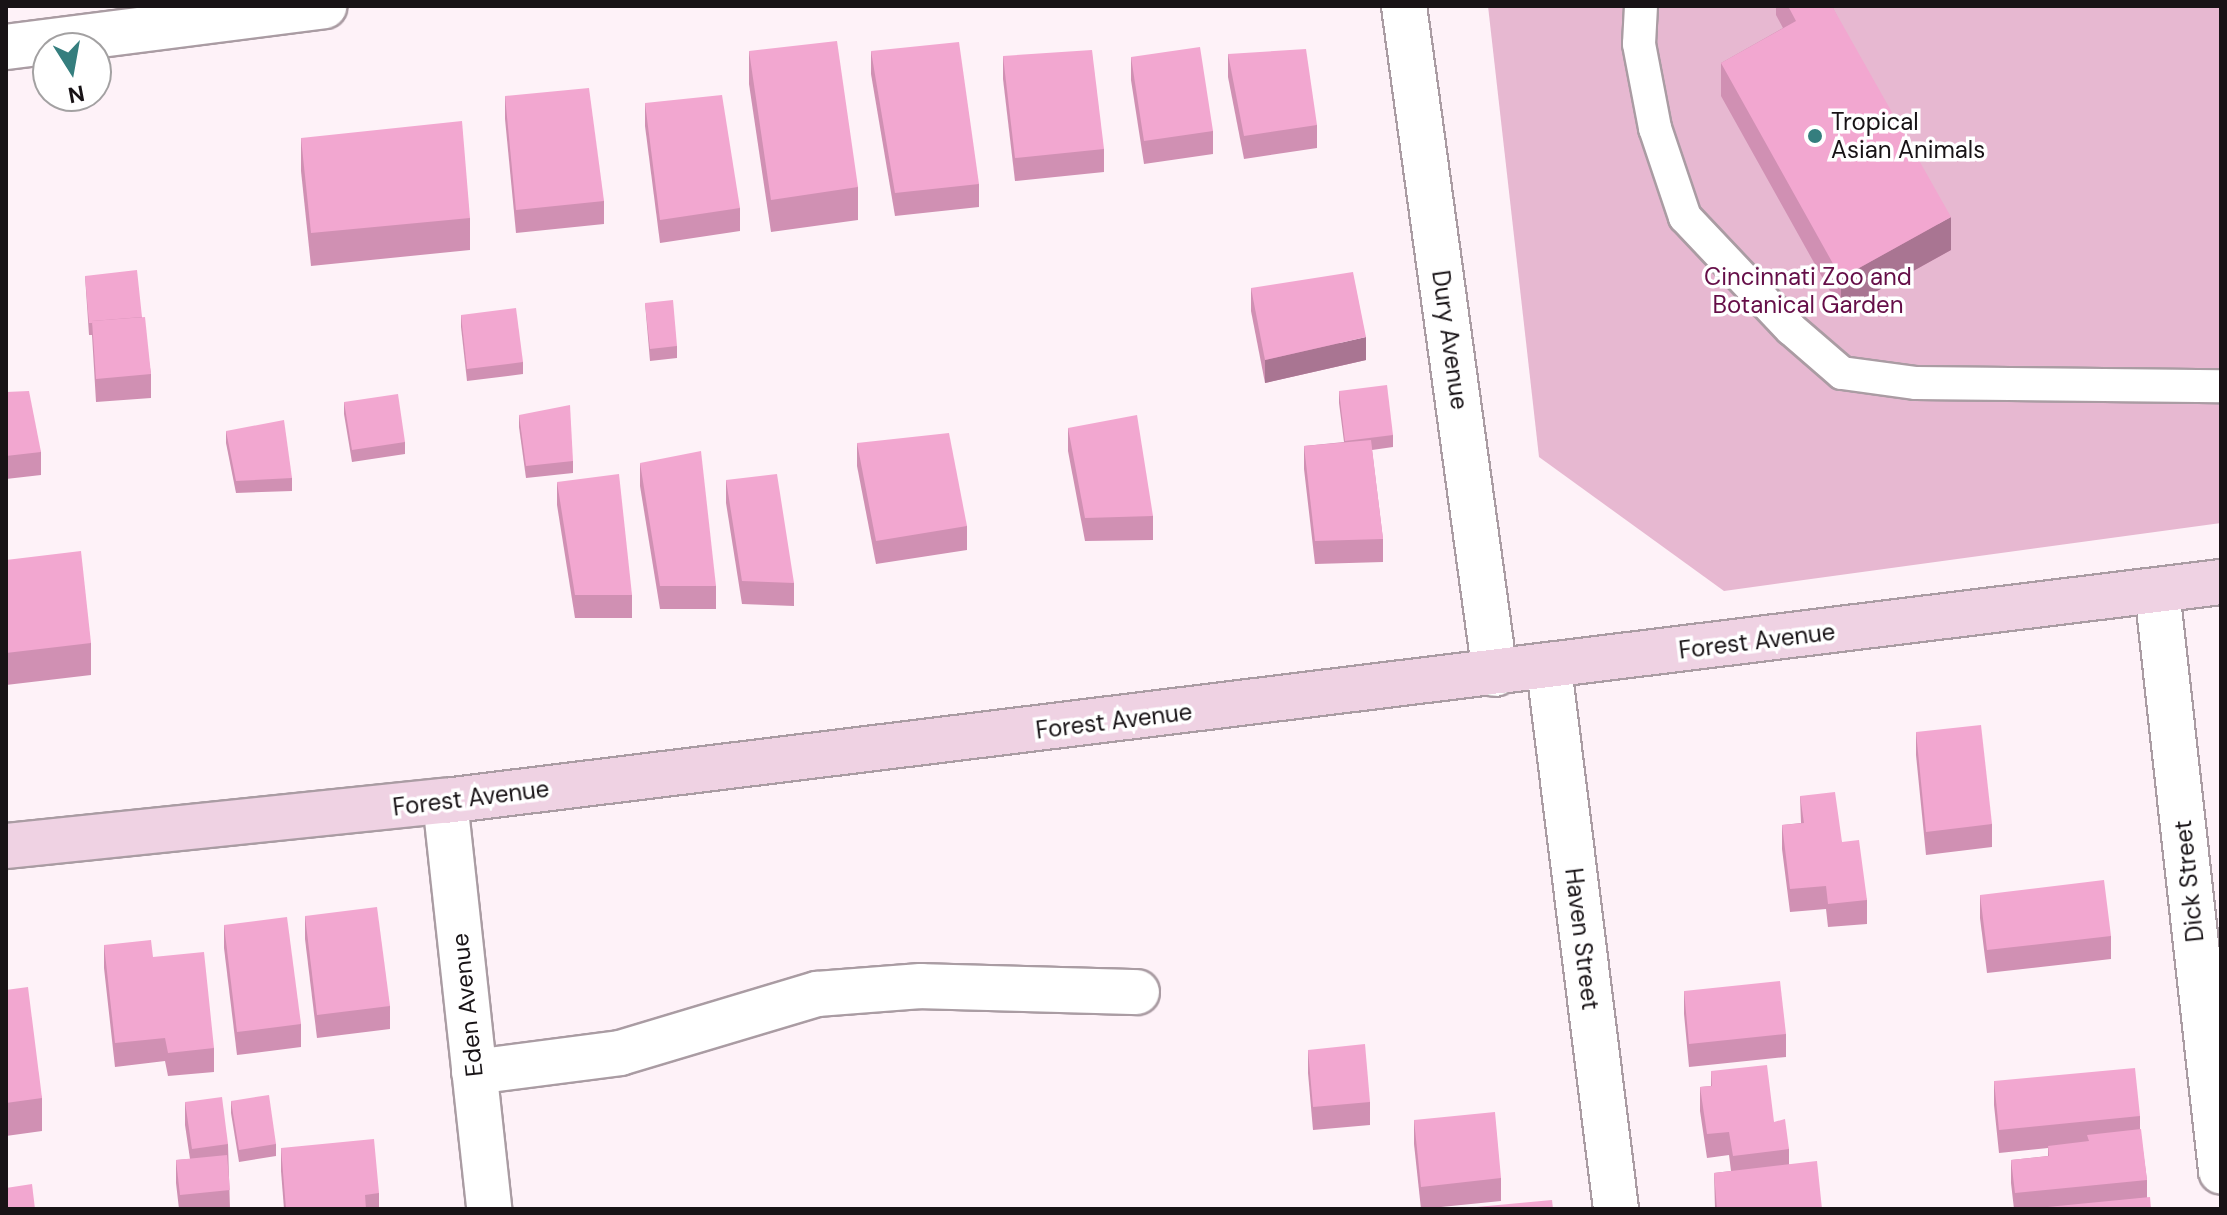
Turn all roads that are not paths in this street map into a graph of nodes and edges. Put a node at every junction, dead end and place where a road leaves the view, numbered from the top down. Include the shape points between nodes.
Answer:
1 (324, 6) edge
2 (1404, 6) edge
3 (1641, 6) edge
4 (6, 47) edge
5 (2221, 386) edge
6 (2221, 582) edge
7 (2157, 590) junction
8 (1549, 668) junction
9 (1495, 674) junction
10 (445, 801) junction
11 (6, 846) edge
12 (1137, 992) dead end
13 (474, 1072) junction
14 (2221, 1171) edge
15 (489, 1209) edge
16 (1616, 1209) edge

1 - 4 street
2 - 9 street, Dury Avenue
3 - 5 lane via 1639,44 1655,128 1685,217 1791,329 1842,373 1916,383
6 - 7 street, Forest Avenue
7 - 8 street, Forest Avenue
7 - 14 street, Dick Street
8 - 9 street, Forest Avenue
8 - 16 street, Haven Street
9 - 10 street, Forest Avenue
10 - 11 street, Forest Avenue
10 - 13 street, Eden Avenue
12 - 13 street via 921,986 817,994 620,1053
13 - 15 street, Eden Avenue

